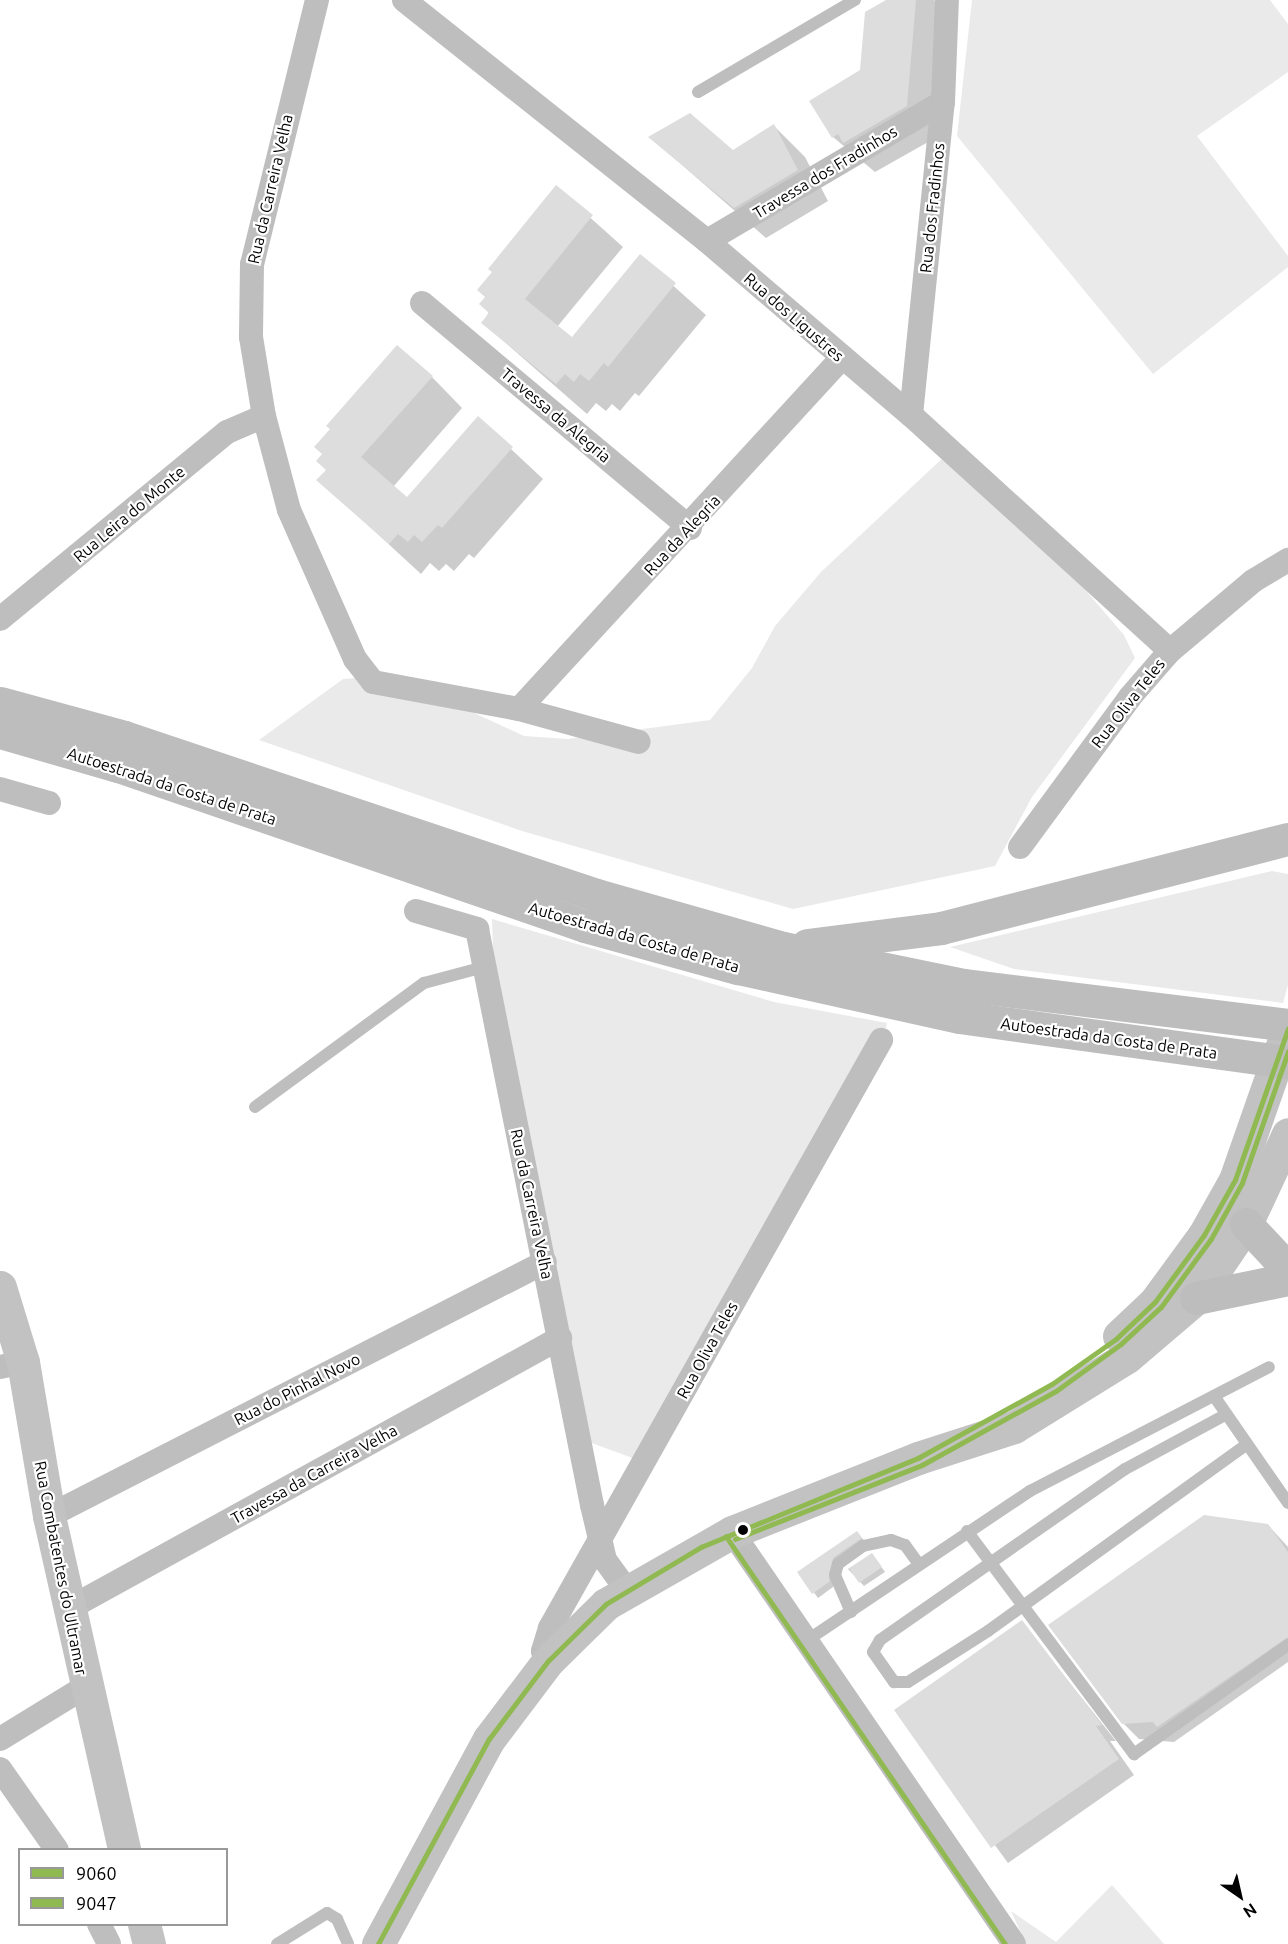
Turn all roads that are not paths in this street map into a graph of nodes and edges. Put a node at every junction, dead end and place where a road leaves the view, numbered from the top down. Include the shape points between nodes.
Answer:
1 (317, 0) edge
2 (404, 0) edge
3 (855, 0) edge
4 (947, 0) edge
5 (698, 92) dead end
6 (943, 102) junction
7 (707, 242) junction
8 (422, 303) dead end
9 (842, 358) junction
10 (911, 415) junction
11 (264, 416) junction
12 (690, 528) junction
13 (1288, 560) edge
14 (0, 620) edge
15 (1170, 651) junction
16 (0, 703) edge
17 (519, 709) junction
18 (0, 732) edge
19 (639, 742) dead end
20 (0, 789) edge
21 (49, 803) dead end
22 (1288, 839) edge
23 (1020, 847) dead end
24 (1257, 847) junction
25 (1288, 854) edge
26 (417, 911) dead end
27 (783, 948) junction
28 (484, 967) junction
29 (1288, 1027) edge
30 (881, 1040) dead end
31 (1288, 1062) edge
32 (255, 1107) dead end
33 (1288, 1134) edge
34 (1235, 1180) junction
35 (1246, 1224) junction
36 (1204, 1235) junction
37 (1288, 1238) edge
38 (545, 1262) junction
39 (1288, 1269) edge
40 (1288, 1279) edge
41 (0, 1287) edge
42 (1196, 1298) junction
43 (560, 1338) junction
44 (11, 1365) edge
45 (1269, 1367) dead end
46 (1214, 1396) junction
47 (1225, 1415) junction
48 (1246, 1444) junction
49 (918, 1458) junction
50 (1288, 1503) edge
51 (49, 1516) junction
52 (967, 1531) junction
53 (732, 1532) junction
54 (601, 1542) junction
55 (919, 1564) junction
56 (990, 1565) junction
57 (626, 1588) junction
58 (1021, 1603) junction
59 (68, 1609) junction
60 (851, 1612) junction
61 (806, 1641) junction
62 (1288, 1645) edge
63 (548, 1661) junction
64 (85, 1687) junction
65 (0, 1739) edge
66 (4, 1784) edge
67 (55, 1848) edge
68 (124, 1848) edge
69 (100, 1926) edge
70 (144, 1926) edge
71 (109, 1944) edge
72 (149, 1944) edge
73 (278, 1944) edge
74 (348, 1944) edge
75 (378, 1944) edge
76 (1014, 1944) edge

1 - 11 street, Rua da Carreira Velha via 252,264 251,337
2 - 7 street, Rua dos Ligustres
3 - 5 lane
4 - 6 street, Rua dos Fradinhos
6 - 7 street, Travessa dos Fradinhos
6 - 10 street, Rua dos Fradinhos
7 - 9 street, Rua dos Ligustres
8 - 12 street, Travessa da Alegria
9 - 10 street, Rua dos Ligustres
9 - 12 street, Rua da Alegria
10 - 15 street, Rua dos Ligustres
11 - 14 street, Rua Leira do Monte via 227,432
11 - 17 street, Rua da Carreira Velha via 290,510 355,659 373,681
12 - 17 street, Rua da Alegria
13 - 15 street, Rua Oliva Teles
15 - 23 street, Rua Oliva Teles via 1130,697
16 - 27 highway, Autoestrada da Costa de Prata via 124,737 596,895
17 - 19 street
18 - 31 highway, Autoestrada da Costa de Prata via 117,766 585,926 738,968 959,1017
20 - 21 street
22 - 24 highway
24 - 25 highway
24 - 27 highway via 941,928
26 - 28 street, Rua da Carreira Velha via 477,929
27 - 29 highway, Autoestrada da Costa de Prata via 963,985
28 - 32 lane via 424,983
28 - 38 street, Rua da Carreira Velha
29 - 34 main road
30 - 54 street, Rua Oliva Teles
33 - 35 main road
34 - 35 main road
34 - 36 main road
35 - 36 main road
35 - 37 highway
35 - 39 highway
35 - 42 main road
36 - 49 main road via 1155,1302 1116,1339 1052,1384
38 - 43 street, Rua da Carreira Velha
38 - 51 street, Rua do Pinhal Novo
40 - 42 highway
41 - 44 main road, Rua Combatentes do Ultramar
42 - 49 main road via 1127,1357 1062,1402 1014,1427
43 - 54 street, Rua da Carreira Velha
43 - 59 street, Travessa da Carreira Velha
44 - 51 main road, Rua Combatentes do Ultramar
45 - 46 lane
46 - 47 lane
46 - 52 lane via 1030,1491
47 - 48 lane
47 - 56 lane via 1125,1469
48 - 50 lane
48 - 58 lane
49 - 53 main road
51 - 59 main road, Rua Combatentes do Ultramar
52 - 55 lane
52 - 56 lane
53 - 57 main road
53 - 61 street
54 - 57 street, Rua da Carreira Velha via 605,1560
54 - 63 street, Rua Oliva Teles via 550,1628 543,1651
55 - 60 lane
55 - 60 lane via 905,1545 891,1540 863,1546 838,1564 835,1575
56 - 58 lane
56 - 58 lane via 873,1648 894,1682 908,1682 988,1631
57 - 63 main road
58 - 62 lane via 1134,1754
59 - 64 main road, Rua Combatentes do Ultramar
60 - 61 lane
61 - 76 street
63 - 75 main road via 489,1740
64 - 65 street
64 - 68 main road, Rua Combatentes do Ultramar
66 - 67 street
69 - 71 street
70 - 72 main road
73 - 74 lane via 327,1913 337,1919

